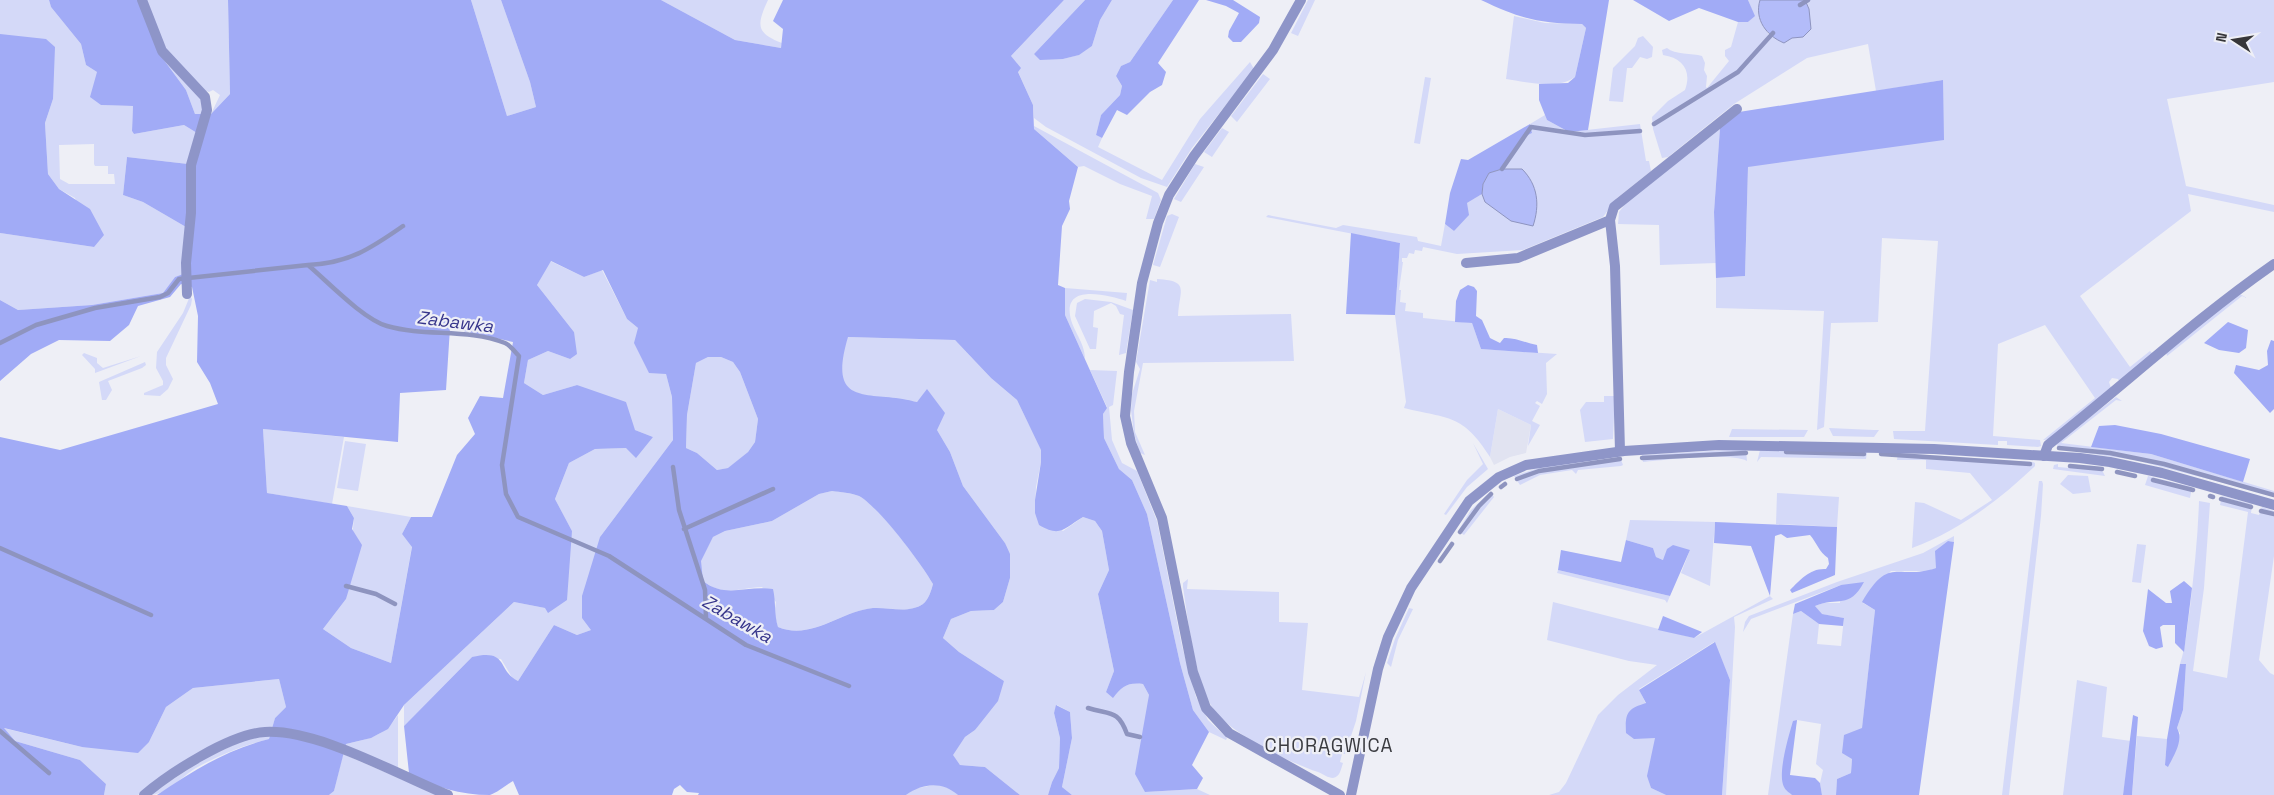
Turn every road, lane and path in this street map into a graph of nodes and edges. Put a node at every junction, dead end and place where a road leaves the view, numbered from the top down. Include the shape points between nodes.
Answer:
1 (142, 0) edge
2 (1301, 0) edge
3 (1737, 109) dead end
4 (1610, 220) junction
5 (1466, 263) dead end
6 (2274, 264) edge
7 (187, 290) dead end
8 (1620, 451) junction
9 (2044, 456) junction
10 (2274, 505) edge
11 (144, 795) edge
12 (448, 795) edge
13 (1340, 795) edge
14 (1351, 795) edge

1 - 7 street via 162,51 205,97 207,110 191,165
2 - 13 street via 1273,50 1169,195 1142,283 1125,416 1131,443 1162,518 1194,672 1206,708 1229,733
3 - 4 street via 1614,207
4 - 5 street via 1518,258
4 - 8 street via 1615,266
6 - 9 street via 2213,308 2116,392 2048,445
8 - 9 street via 1754,444 1874,446
8 - 14 street via 1526,465 1499,477 1469,501 1411,588 1388,637 1374,683
9 - 10 street via 2080,458 2144,469
11 - 12 street via 174,772 221,746 264,732 329,744

